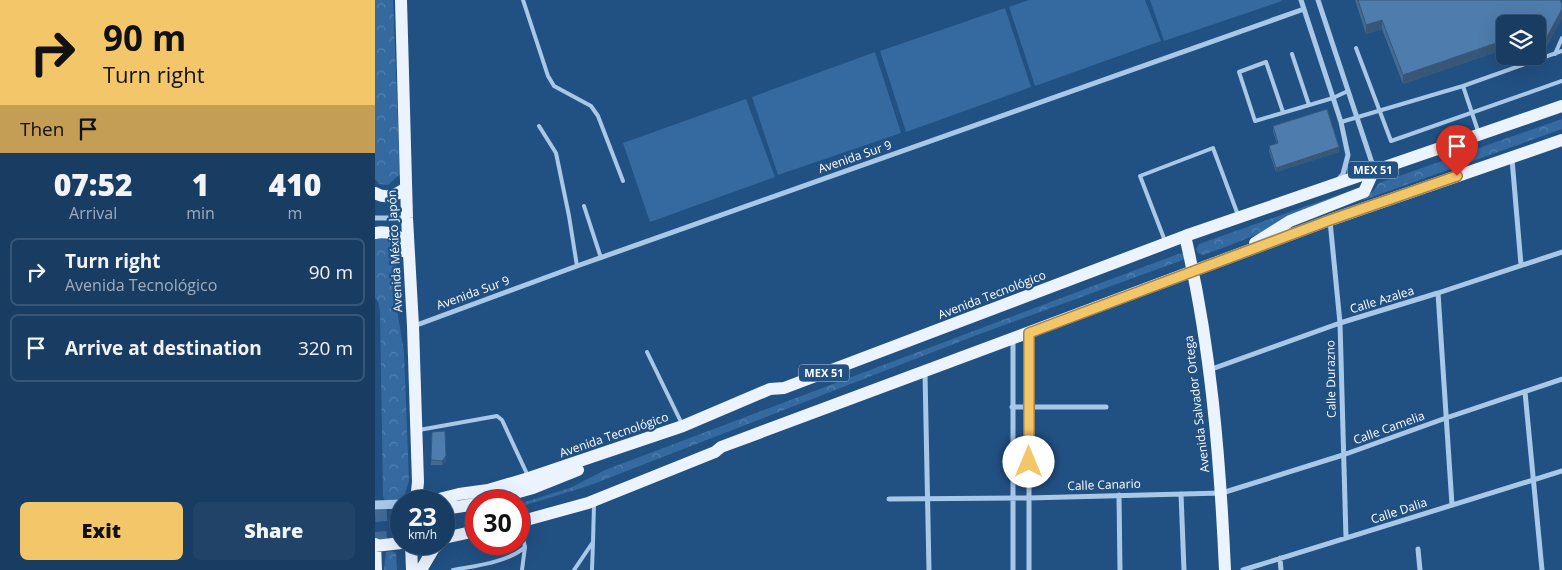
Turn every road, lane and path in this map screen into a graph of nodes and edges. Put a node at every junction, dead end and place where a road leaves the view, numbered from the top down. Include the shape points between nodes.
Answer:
1 (401, 0) edge
2 (523, 0) edge
3 (1301, 0) edge
4 (1318, 0) edge
5 (1304, 9) junction
6 (1562, 38) edge
7 (1356, 48) dead end
8 (1562, 51) edge
9 (1292, 54) dead end
10 (1555, 54) junction
11 (1562, 81) edge
12 (1463, 86) junction
13 (1348, 91) junction
14 (1333, 98) junction
15 (1309, 105) junction
16 (1562, 106) edge
17 (1283, 112) junction
18 (1380, 112) junction
19 (1472, 113) junction
20 (1357, 117) junction
21 (1341, 122) junction
22 (539, 126) dead end
23 (1479, 133) junction
24 (1562, 140) edge
25 (1511, 157) junction
26 (1374, 170) junction
27 (623, 181) dead end
28 (1336, 184) junction
29 (406, 188) junction
30 (375, 193) edge
31 (584, 206) dead end
32 (375, 218) edge
33 (407, 218) junction
34 (1239, 218) junction
35 (1330, 220) junction
36 (375, 233) edge
37 (1185, 236) junction
38 (1166, 244) junction
39 (1562, 252) edge
40 (1234, 256) junction
41 (601, 258) junction
42 (1521, 265) junction
43 (577, 266) junction
44 (1193, 271) junction
45 (1438, 293) junction
46 (1340, 323) junction
47 (413, 326) junction
48 (1029, 333) junction
49 (1013, 338) junction
50 (413, 342) junction
51 (647, 352) dead end
52 (1208, 370) junction
53 (925, 371) junction
54 (1562, 379) edge
55 (785, 388) junction
56 (1525, 392) junction
57 (1013, 407) junction
58 (1029, 407) junction
59 (1106, 407) dead end
60 (1446, 418) junction
61 (683, 426) junction
62 (416, 430) junction
63 (721, 448) junction
64 (1343, 455) junction
65 (417, 469) junction
66 (1562, 471) edge
67 (529, 478) junction
68 (1533, 480) junction
69 (416, 490) edge
70 (424, 490) edge
71 (526, 490) edge
72 (1222, 493) junction
73 (1181, 494) junction
74 (455, 495) edge
75 (1119, 495) junction
76 (927, 498) junction
77 (1012, 498) junction
78 (1029, 498) junction
79 (595, 499) junction
80 (889, 499) dead end
81 (1451, 504) junction
82 (390, 505) edge
83 (375, 506) edge
84 (530, 512) edge
85 (530, 519) edge
86 (1346, 538) junction
87 (593, 542) junction
88 (390, 544) edge
89 (375, 546) edge
90 (1418, 548) dead end
91 (411, 555) edge
92 (429, 555) edge
93 (515, 555) edge
94 (524, 555) edge
95 (1280, 558) junction
96 (487, 563) junction
97 (376, 570) edge
98 (412, 570) edge
99 (421, 570) edge
100 (453, 570) edge
101 (486, 570) edge
102 (522, 570) edge
103 (574, 570) edge
104 (592, 570) edge
105 (929, 570) edge
106 (1013, 570) edge
107 (1029, 570) edge
108 (1120, 570) edge
109 (1184, 570) edge
110 (1225, 570) edge
111 (1243, 570) edge
112 (1281, 570) edge
113 (1420, 570) edge
114 (1542, 570) edge

1 - 29 main road, Avenida México Japón
2 - 27 lane via 547,76 554,86 591,106 598,116
3 - 5 street
4 - 13 street
5 - 14 street
5 - 41 street, Avenida Sur 9
6 - 10 lane
7 - 18 lane
8 - 10 lane
9 - 15 lane
10 - 12 lane
11 - 19 lane
12 - 18 lane
12 - 19 lane
13 - 14 lane
13 - 20 street
14 - 15 lane
14 - 21 street
15 - 17 lane
16 - 23 main road, Avenida Tecnológico / MEX 51
17 - 17 lane via 1266,62 1239,72 1255,121
18 - 19 lane via 1391,141
18 - 20 lane
19 - 23 lane
20 - 21 lane
20 - 26 street
21 - 28 street via 1348,155 1343,174
22 - 43 lane via 556,153
23 - 26 main road, Avenida Tecnológico / MEX 51
24 - 25 main road, MEX 51
25 - 35 main road, MEX 51
25 - 42 street
26 - 28 main road, Avenida Tecnológico / MEX 51
26 - 40 main road via 1364,192 1290,221
28 - 34 main road, Avenida Tecnológico / MEX 51
29 - 30 main road via 391,196
29 - 33 main road, Avenida México Japón
31 - 41 lane
32 - 33 street
33 - 47 main road, Avenida México Japón
34 - 37 main road, Avenida Tecnológico / MEX 51
34 - 38 lane via 1213,148 1139,176
35 - 40 main road, MEX 51
35 - 46 street, Calle Durazno
36 - 50 main road via 394,234 404,246 407,330
37 - 38 main road, Avenida Tecnológico / MEX 51
37 - 44 main road, Avenida Salvador Ortega
38 - 55 main road, Avenida Tecnológico / MEX 51
39 - 42 street, Calle Azalea
40 - 44 main road, MEX 51
41 - 43 street, Avenida Sur 9
42 - 45 street, Calle Azalea
43 - 47 street, Avenida Sur 9
44 - 48 main road, MEX 51
44 - 52 main road, Avenida Salvador Ortega
45 - 46 street, Calle Azalea
45 - 60 street
46 - 52 street, Calle Azalea
46 - 64 street, Calle Durazno
47 - 50 main road, Avenida México Japón
48 - 49 main road, MEX 51
48 - 58 street
49 - 53 main road, MEX 51
49 - 57 street
50 - 62 main road, Avenida México Japón
51 - 61 lane
52 - 72 main road, Avenida Salvador Ortega
53 - 63 main road, MEX 51
53 - 76 street
54 - 56 street, Calle Camelia
55 - 61 main road, Avenida Tecnológico / MEX 51 via 771,389
55 - 71 main road
56 - 60 street, Calle Camelia
56 - 68 street
57 - 58 street
57 - 77 street
58 - 59 street
58 - 78 street
60 - 64 street, Calle Camelia
60 - 81 street
61 - 67 main road, Avenida Tecnológico / MEX 51
62 - 65 main road, Avenida México Japón
62 - 67 lane via 497,416 502,420
63 - 79 main road, MEX 51
63 - 84 main road
64 - 72 street, Calle Camelia
64 - 86 street, Calle Durazno
65 - 69 main road, Avenida México Japón
65 - 70 main road
66 - 68 street, Calle Dalia
67 - 74 main road, Avenida Tecnológico / MEX 51
68 - 81 street, Calle Dalia
68 - 114 street
72 - 73 street, Calle Canario
72 - 110 main road, Avenida Salvador Ortega
73 - 75 street, Calle Canario
73 - 109 street
75 - 78 street, Calle Canario
75 - 108 street
76 - 77 street, Calle Canario
76 - 80 street, Calle Canario
76 - 105 street
77 - 78 street, Calle Canario
77 - 106 street
78 - 107 street
79 - 85 main road, MEX 51
79 - 87 lane
81 - 86 street, Calle Dalia
82 - 83 street
86 - 95 street, Calle Dalia
87 - 103 lane
87 - 104 lane
88 - 89 main road
89 - 97 main road
90 - 113 street
91 - 98 main road
92 - 99 main road
93 - 96 lane
94 - 102 lane
95 - 111 street, Calle Dalia
95 - 112 street
96 - 100 lane
96 - 101 lane

